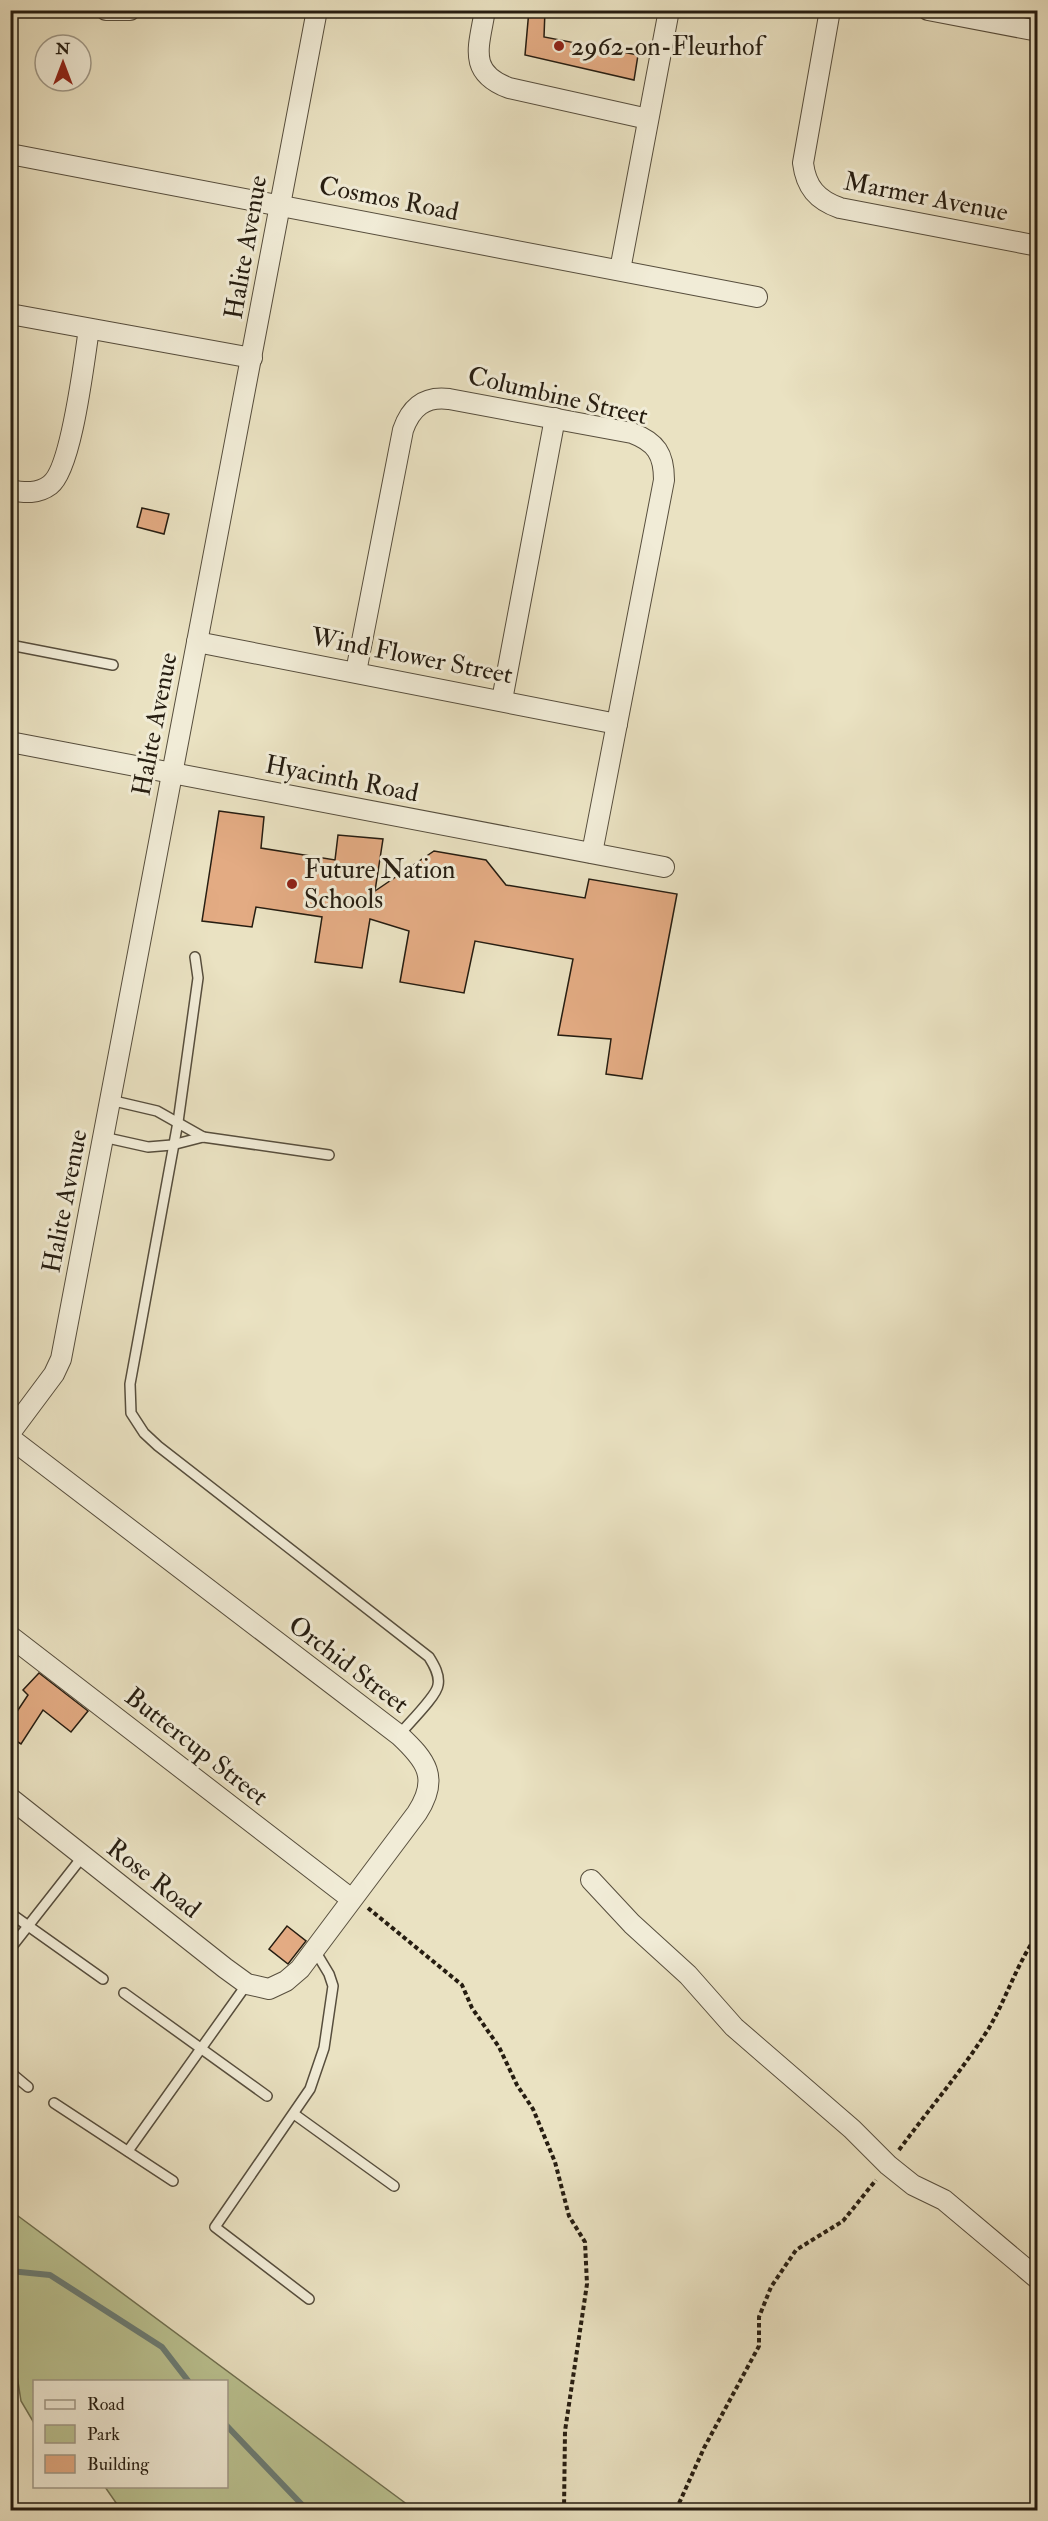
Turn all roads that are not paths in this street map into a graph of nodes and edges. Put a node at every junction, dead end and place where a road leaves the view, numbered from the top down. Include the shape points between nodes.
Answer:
1 (106, 10) edge
2 (130, 10) edge
3 (316, 10) edge
4 (485, 10) edge
5 (669, 10) edge
6 (830, 10) edge
7 (928, 10) edge
8 (1038, 31) edge
9 (648, 119) junction
10 (10, 154) edge
11 (280, 205) junction
12 (1038, 246) edge
13 (620, 270) junction
14 (757, 297) dead end
15 (10, 314) edge
16 (89, 329) junction
17 (252, 358) junction
18 (555, 418) junction
19 (10, 490) edge
20 (196, 642) junction
21 (10, 645) edge
22 (113, 665) dead end
23 (356, 672) junction
24 (502, 700) junction
25 (617, 724) junction
26 (10, 742) edge
27 (172, 773) junction
28 (592, 853) junction
29 (664, 867) dead end
30 (195, 957) dead end
31 (110, 1100) junction
32 (178, 1122) junction
33 (104, 1137) junction
34 (203, 1137) junction
35 (172, 1145) junction
36 (329, 1155) dead end
37 (10, 1433) edge
38 (10, 1438) edge
39 (10, 1636) edge
40 (399, 1735) junction
41 (10, 1798) edge
42 (83, 1856) junction
43 (591, 1880) dead end
44 (350, 1898) junction
45 (10, 1913) edge
46 (29, 1926) junction
47 (10, 1949) edge
48 (314, 1949) junction
49 (104, 1979) dead end
50 (247, 1984) junction
51 (269, 1989) joint
52 (124, 1994) dead end
53 (201, 2048) junction
54 (10, 2072) edge
55 (28, 2087) dead end
56 (267, 2096) dead end
57 (54, 2103) dead end
58 (294, 2114) junction
59 (128, 2151) junction
60 (173, 2181) dead end
61 (394, 2186) dead end
62 (1038, 2279) edge
63 (309, 2299) dead end

1 - 2 street
3 - 11 street, Halite Avenue
4 - 9 street via 478,60 488,78 509,88
5 - 9 street
6 - 12 street, Marmer Avenue via 802,163 805,178 818,197 840,208
7 - 8 street
9 - 13 street
10 - 11 street, Cosmos Road
11 - 13 street, Cosmos Road
11 - 17 street, Halite Avenue
13 - 14 street, Cosmos Road
15 - 16 street
16 - 17 street
16 - 19 street via 60,474 50,485 35,492
17 - 20 street, Halite Avenue
18 - 23 street, Columbine Street via 438,398 412,411 403,430
18 - 24 street
18 - 25 street, Columbine Street via 643,437 664,460 664,480
20 - 23 street, Wind Flower Street
20 - 27 street, Halite Avenue
21 - 22 lane
23 - 24 street, Wind Flower Street
24 - 25 street, Wind Flower Street
25 - 28 street, Columbine Street
26 - 27 street, Hyacinth Road
27 - 28 street, Hyacinth Road
27 - 31 street, Halite Avenue
28 - 29 street, Hyacinth Road
30 - 32 lane via 198,978
31 - 32 lane via 157,1111
31 - 33 street, Halite Avenue
32 - 34 lane
32 - 35 lane
33 - 35 lane via 148,1147
33 - 37 street, Halite Avenue via 61,1359
34 - 35 lane
34 - 36 lane
35 - 40 lane via 130,1384 131,1413 158,1446 429,1657 435,1666 435,1693
38 - 40 street, Orchid Street
39 - 44 street, Buttercup Street
40 - 44 street, Orchid Street via 423,1761 430,1782 428,1792 417,1813
41 - 42 street, Rose Road
42 - 46 lane
42 - 50 street, Rose Road
43 - 62 street via 688,1975 734,2027 888,2165 913,2185 944,2199
44 - 48 street, Orchid Street
45 - 46 lane
46 - 47 lane
46 - 49 lane
48 - 51 street, Orchid Street via 294,1976
48 - 58 lane via 329,1974 333,1998 324,2048 310,2089
50 - 51 street, Rose Road
50 - 53 lane
52 - 53 lane
53 - 56 lane
53 - 59 lane
54 - 55 lane
57 - 59 lane
58 - 61 lane
58 - 63 lane via 215,2227
59 - 60 lane

